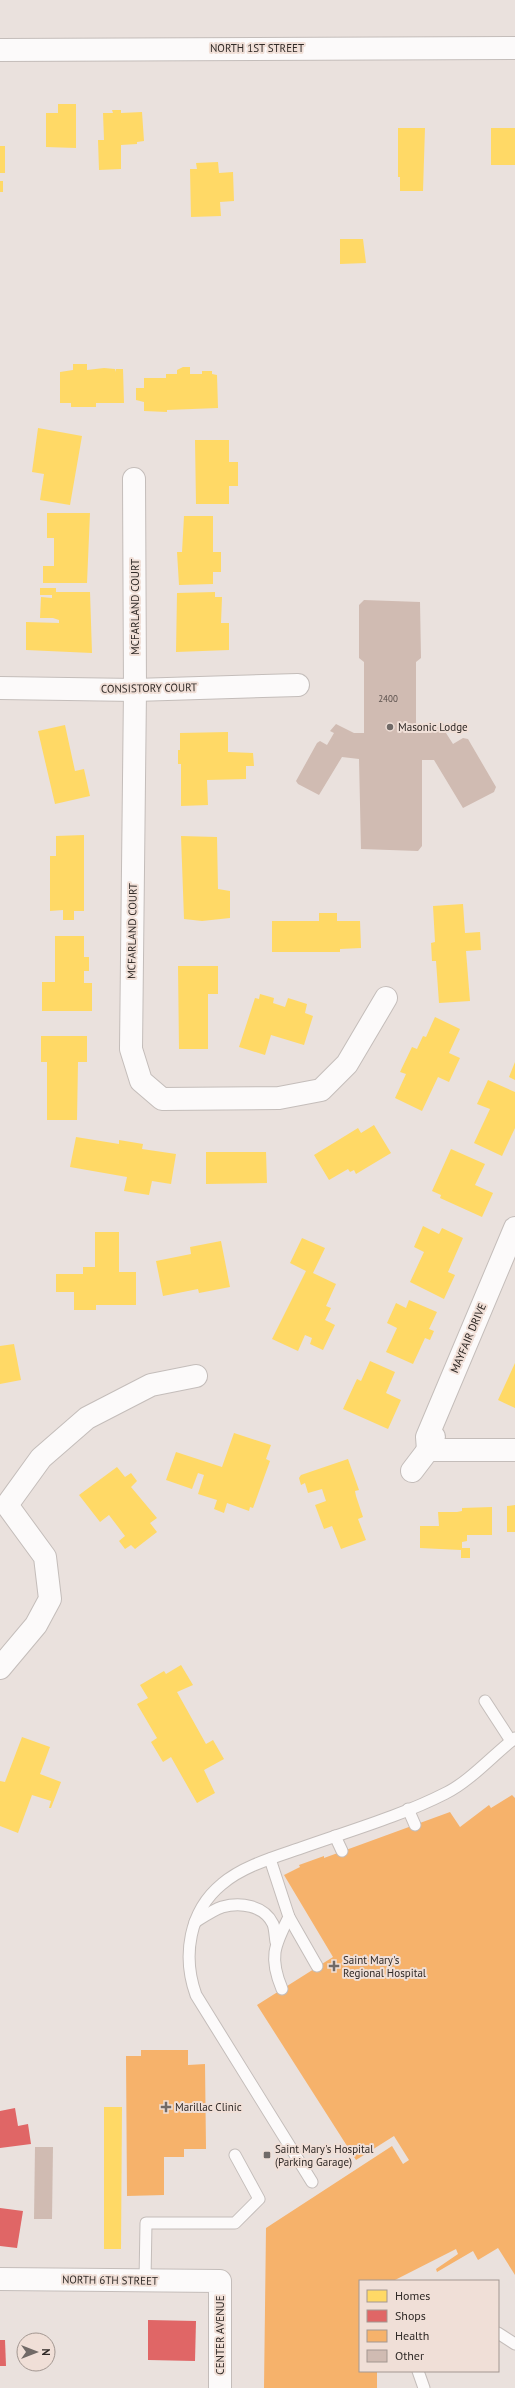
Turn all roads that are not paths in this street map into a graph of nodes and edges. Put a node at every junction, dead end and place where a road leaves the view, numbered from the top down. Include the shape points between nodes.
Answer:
1 (515, 48) edge
2 (0, 50) edge
3 (134, 479) dead end
4 (298, 684) dead end
5 (0, 688) edge
6 (135, 690) junction
7 (386, 998) dead end
8 (515, 1228) edge
9 (515, 1261) edge
10 (196, 1376) dead end
11 (428, 1450) junction
12 (515, 1450) edge
13 (412, 1471) dead end
14 (4, 1504) edge
15 (0, 1668) edge
16 (485, 1701) dead end
17 (513, 1740) edge
18 (408, 1809) junction
19 (415, 1825) dead end
20 (335, 1836) junction
21 (342, 1851) dead end
22 (270, 1859) junction
23 (289, 1917) junction
24 (195, 1922) junction
25 (276, 1942) junction
26 (317, 1966) dead end
27 (282, 1989) dead end
28 (235, 2155) dead end
29 (312, 2182) dead end
30 (0, 2279) edge
31 (145, 2280) junction
32 (220, 2282) joint
33 (499, 2334) edge
34 (515, 2344) edge
35 (418, 2372) edge
36 (220, 2388) edge
37 (424, 2388) edge

1 - 2 street, NORTH 1ST STREET
3 - 6 street, MCFARLAND COURT
4 - 6 street, CONSISTORY COURT
5 - 6 street, CONSISTORY COURT
6 - 7 street, MCFARLAND COURT via 131,1049 141,1081 162,1099 279,1098 321,1090 347,1064
8 - 11 street, MAYFAIR DRIVE via 427,1437
9 - 11 street
10 - 14 street via 151,1385 87,1418 41,1458
11 - 12 street
11 - 13 street
14 - 15 street via 45,1557 50,1599 36,1625
16 - 17 lane
17 - 18 lane via 447,1793
18 - 19 lane
18 - 20 lane
20 - 21 lane
20 - 22 lane
22 - 23 lane
22 - 24 lane via 235,1874 221,1884 201,1908
23 - 25 lane
23 - 26 lane
24 - 25 lane via 220,1908 235,1904 249,1905 265,1913 274,1925
24 - 29 lane via 189,1951 189,1966 196,1995
25 - 27 lane via 274,1967
28 - 31 lane via 259,2199 235,2223 146,2223
30 - 31 street, NORTH 6TH STREET
31 - 32 street, NORTH 6TH STREET
32 - 36 street, CENTER AVENUE
33 - 34 lane
35 - 37 lane

